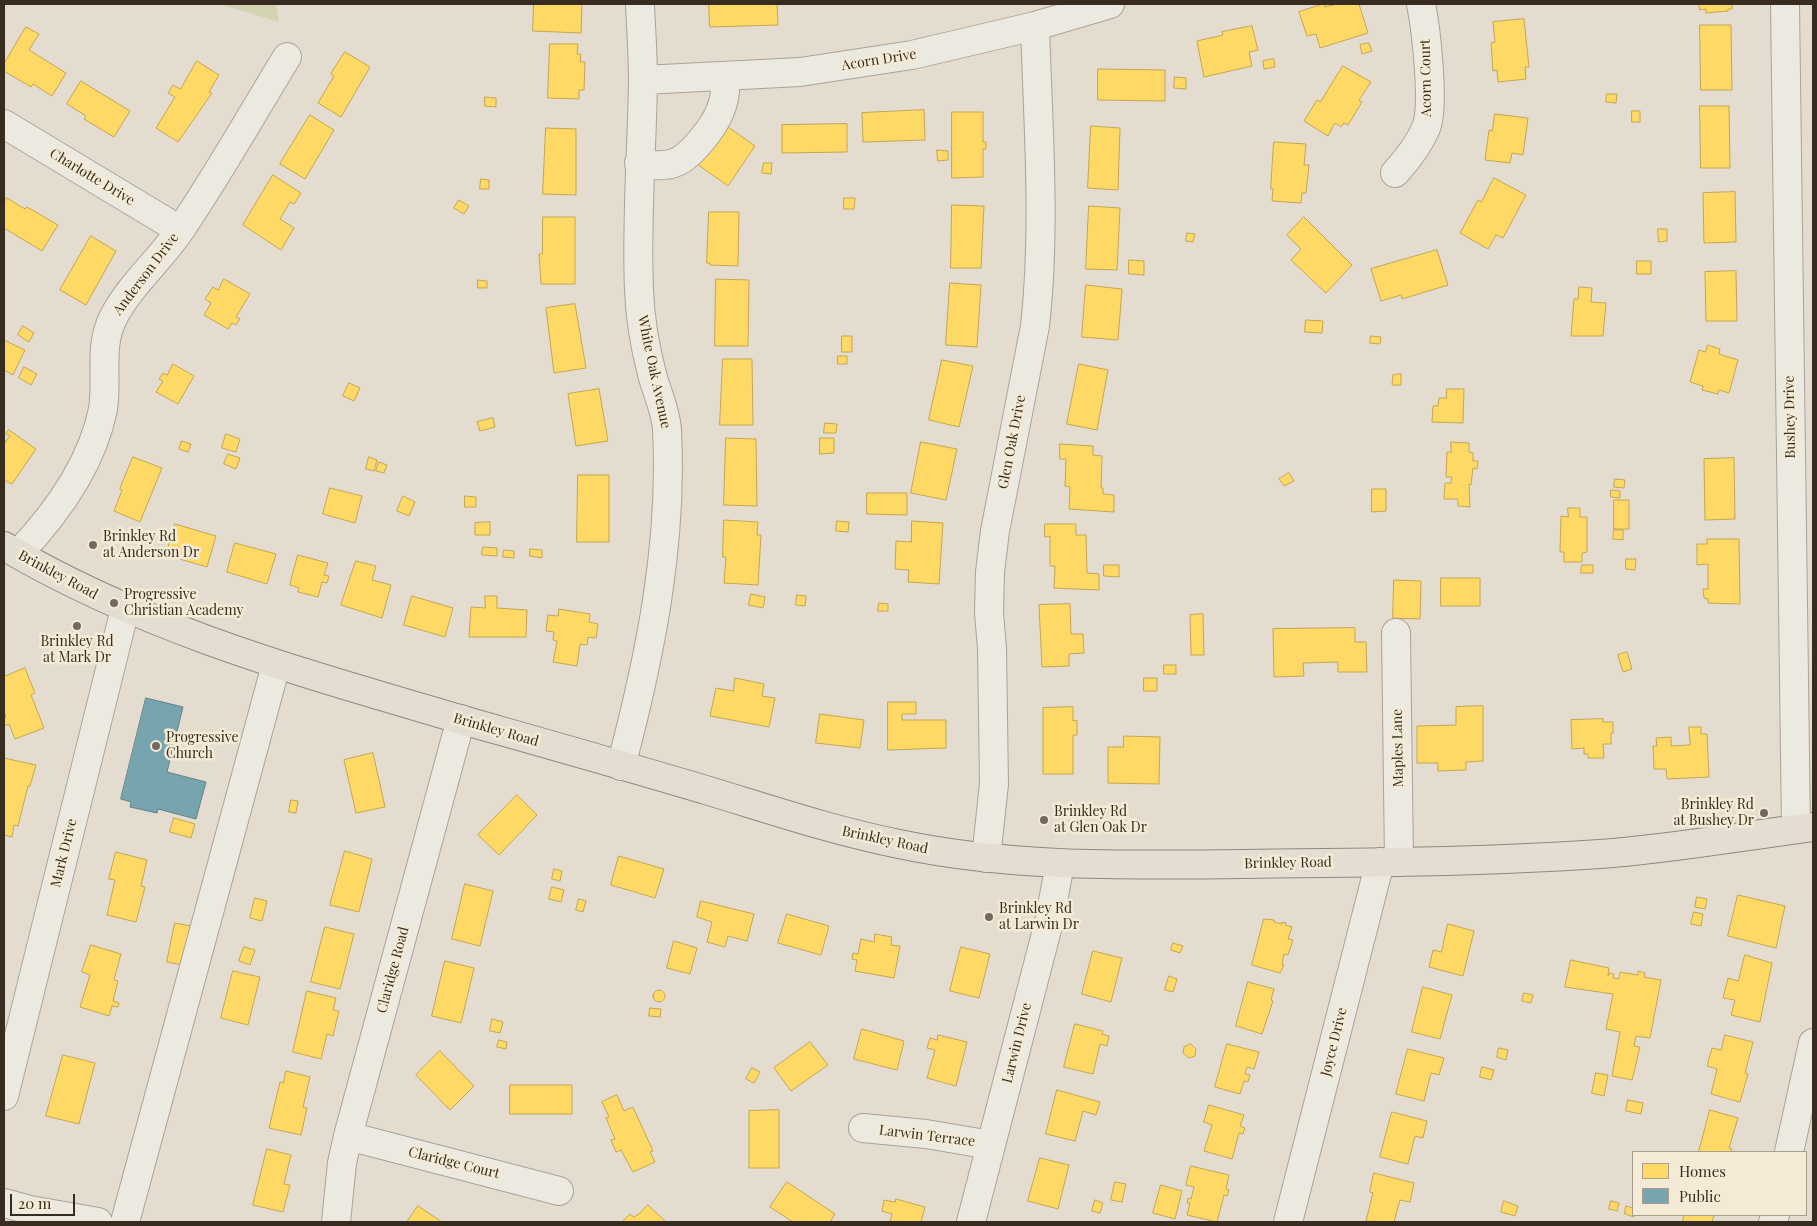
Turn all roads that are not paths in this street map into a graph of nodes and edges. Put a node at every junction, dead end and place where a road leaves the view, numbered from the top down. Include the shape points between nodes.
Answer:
1 (640, 4) edge
2 (1110, 4) edge
3 (1422, 4) edge
4 (1785, 4) edge
5 (1035, 26) junction
6 (287, 57) dead end
7 (725, 76) junction
8 (643, 80) junction
9 (4, 124) edge
10 (639, 163) junction
11 (1395, 173) dead end
12 (180, 230) junction
13 (11, 550) edge
14 (125, 609) junction
15 (1396, 633) dead end
16 (276, 665) junction
17 (461, 719) junction
18 (621, 766) junction
19 (1805, 828) edge
20 (986, 858) junction
21 (1390, 862) junction
22 (1060, 864) junction
23 (1813, 1043) edge
24 (4, 1096) edge
25 (863, 1128) dead end
26 (348, 1136) junction
27 (991, 1145) junction
28 (1789, 1151) edge
29 (559, 1190) dead end
30 (4, 1203) edge
31 (98, 1222) edge
32 (125, 1222) edge
33 (336, 1222) edge
34 (972, 1222) edge
35 (1288, 1222) edge

1 - 8 street, White Oak Avenue
2 - 5 street, Acorn Drive
3 - 11 street, Acorn Court via 1428,56 1427,126 1411,156
4 - 19 street, Bushey Drive
5 - 7 street, Acorn Drive via 912,55 800,72
5 - 20 street, Glen Oak Drive via 1038,300 990,572 994,784
6 - 12 street, Anderson Drive
7 - 8 street, Acorn Drive
7 - 10 street via 726,89 720,112 690,155 675,163 656,166
8 - 10 street, White Oak Avenue
9 - 12 street, Charlotte Drive
10 - 18 street, White Oak Avenue via 639,292 649,361 666,419 666,522 654,619
12 - 13 street, Anderson Drive via 114,314 106,334 105,382 98,428 62,504 46,525
13 - 14 main road, Brinkley Road via 70,584
14 - 16 main road, Brinkley Road
14 - 24 street, Mark Drive
15 - 21 street, Maples Lane
16 - 17 main road, Brinkley Road
16 - 32 street
17 - 18 main road, Brinkley Road
17 - 26 street, Claridge Road
18 - 20 main road, Brinkley Road via 851,833 899,845
19 - 21 main road, Brinkley Road via 1601,854
20 - 22 main road, Brinkley Road
21 - 22 main road, Brinkley Road
21 - 35 street, Joyce Drive
22 - 27 street, Larwin Drive via 1049,922
23 - 28 street
25 - 27 street, Larwin Terrace
26 - 29 street, Claridge Court
26 - 33 street, Claridge Road
27 - 34 street, Larwin Drive
30 - 31 street

